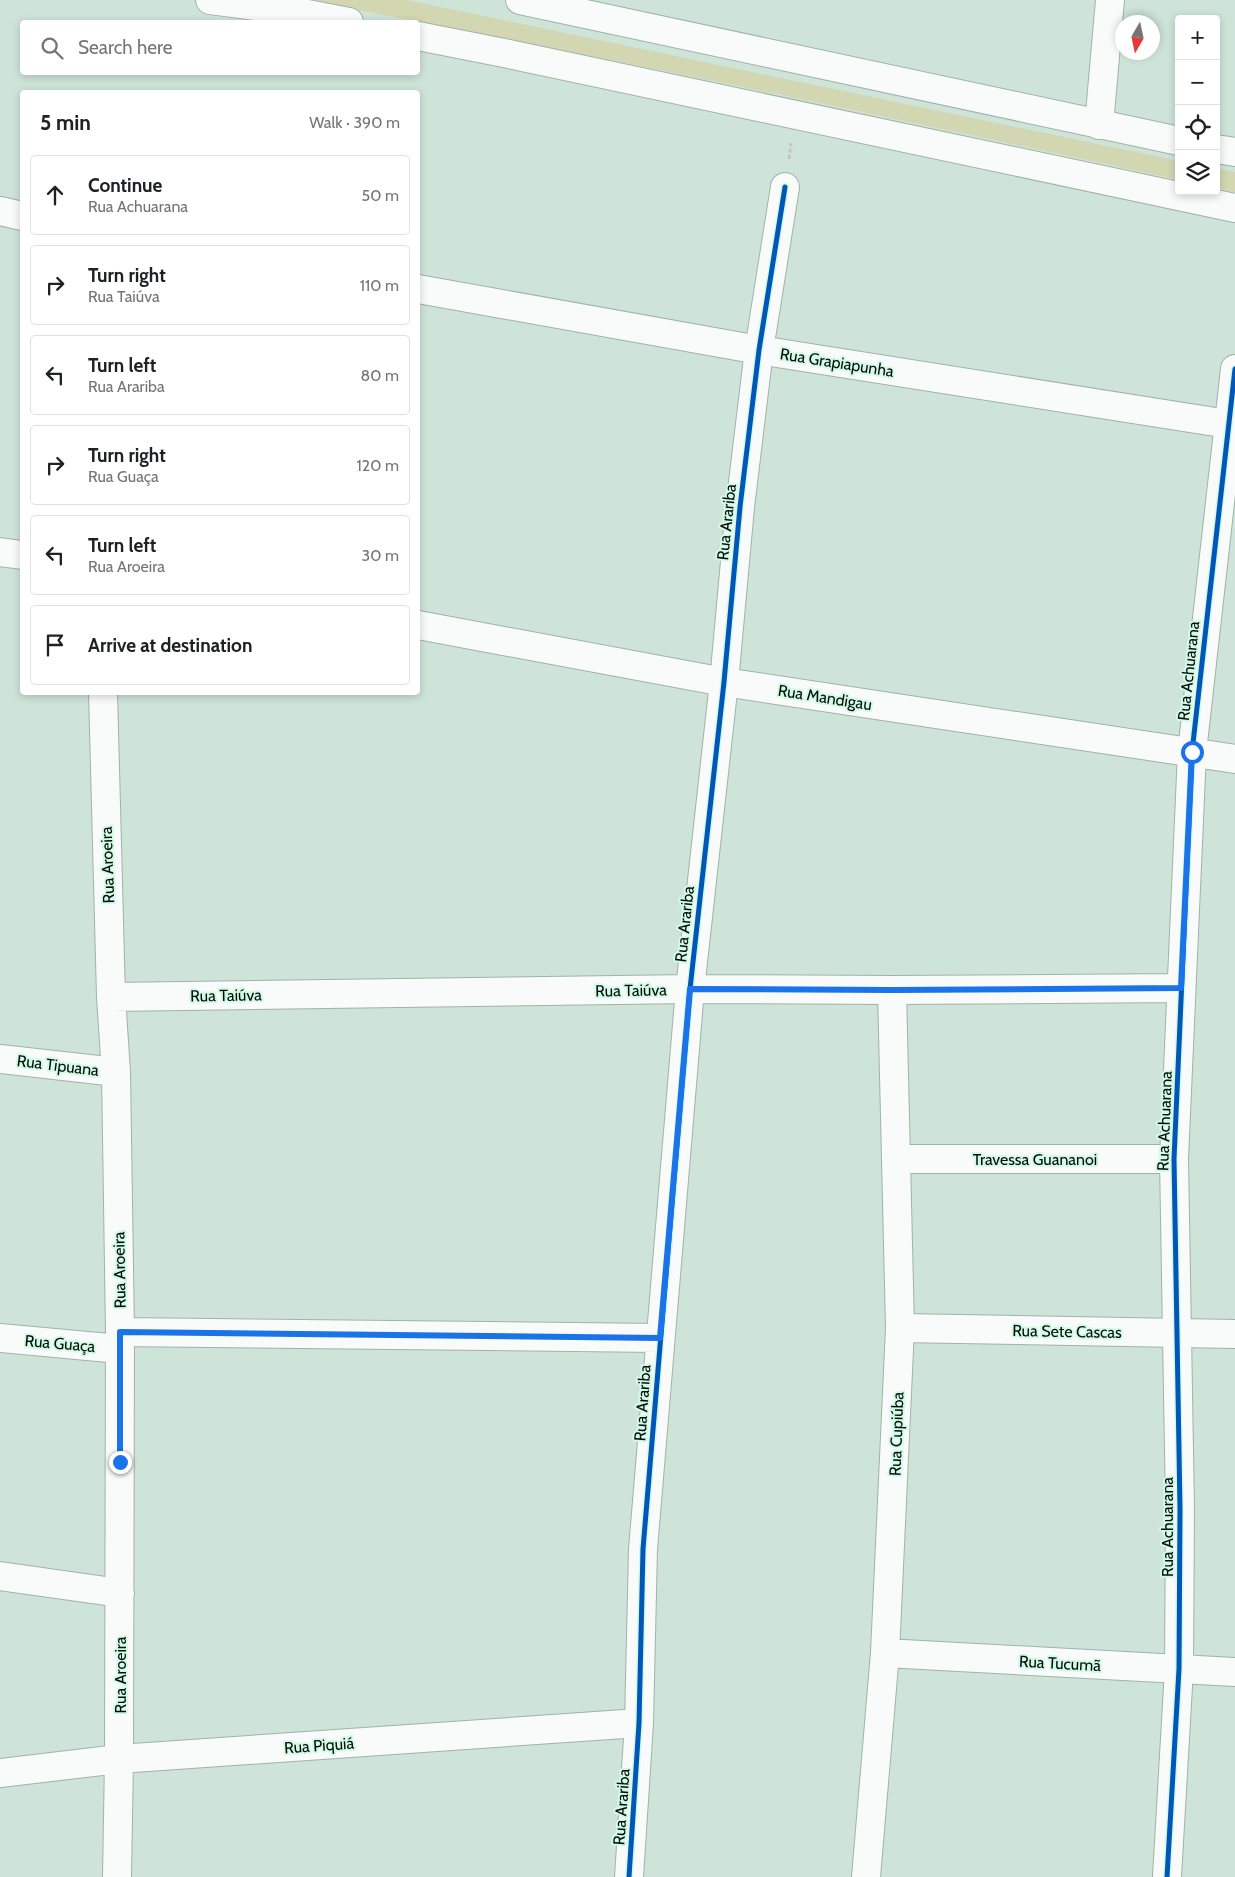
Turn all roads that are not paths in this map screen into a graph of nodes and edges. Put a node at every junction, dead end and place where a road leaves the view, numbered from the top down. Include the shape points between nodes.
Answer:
1 (210, 0) edge
2 (520, 0) edge
3 (1110, 0) edge
4 (339, 20) edge
5 (420, 36) edge
6 (1098, 125) junction
7 (1175, 140) edge
8 (1220, 150) edge
9 (1235, 152) edge
10 (785, 187) road end
11 (1235, 208) edge
12 (0, 211) edge
13 (20, 216) edge
14 (420, 289) edge
15 (759, 350) junction
16 (1235, 369) edge
17 (1228, 424) junction
18 (0, 552) edge
19 (20, 556) edge
20 (420, 625) edge
21 (724, 682) junction
22 (103, 695) edge
23 (1192, 752) junction
24 (1235, 759) edge
25 (1181, 988) junction
26 (690, 989) junction
27 (892, 990) junction
28 (111, 997) junction
29 (0, 1058) edge
30 (116, 1072) junction
31 (1174, 1159) junction
32 (896, 1160) junction
33 (900, 1328) junction
34 (1177, 1333) junction
35 (1235, 1334) edge
36 (0, 1338) edge
37 (660, 1338) junction
38 (120, 1340) junction
39 (0, 1576) edge
40 (120, 1593) junction
41 (886, 1653) junction
42 (1179, 1669) junction
43 (1235, 1672) edge
44 (639, 1723) junction
45 (119, 1759) junction
46 (0, 1773) edge
47 (117, 1877) edge
48 (629, 1877) edge
49 (866, 1877) edge
50 (1166, 1877) edge

1 - 4 street
2 - 6 street
3 - 6 street
5 - 11 street
6 - 7 street
8 - 9 street
10 - 15 street, Rua Arariba
12 - 13 street
14 - 15 street, Rua Grapiapunha
15 - 17 street, Rua Grapiapunha
15 - 21 street, Rua Arariba
16 - 17 street, Rua Achuarana
17 - 23 street, Rua Achuarana
18 - 19 street
20 - 21 street, Rua Mandigau
21 - 23 street, Rua Mandigau
21 - 26 street, Rua Arariba
22 - 28 street, Rua Aroeira
23 - 24 street, Rua Mandigau
23 - 25 street, Rua Achuarana
25 - 27 street, Rua Taiúva
25 - 31 street, Rua Achuarana
26 - 27 street, Rua Taiúva
26 - 28 street, Rua Taiúva
26 - 37 street, Rua Arariba
27 - 32 street, Rua Cupiúba
28 - 30 street, Rua Aroeira
29 - 30 street, Rua Tipuana
30 - 38 street, Rua Aroeira
31 - 32 street, Travessa Guananoi
31 - 34 street, Rua Achuarana
32 - 33 street, Rua Cupiúba
33 - 34 street, Rua Sete Cascas
33 - 41 street, Rua Cupiúba
34 - 35 street, Rua Sete Cascas
34 - 42 street, Rua Achuarana
36 - 38 street, Rua Guaça
37 - 38 street, Rua Guaça
37 - 44 street, Rua Arariba via 643,1549
38 - 40 street, Rua Aroeira
39 - 40 street
40 - 45 street, Rua Aroeira
41 - 42 street, Rua Tucumã
41 - 49 street, Rua Cupiúba
42 - 43 street, Rua Tucumã
42 - 50 street, Rua Achuarana
44 - 45 street, Rua Piquiá
44 - 48 street, Rua Arariba
45 - 46 street, Rua Piquiá
45 - 47 street, Rua Aroeira

